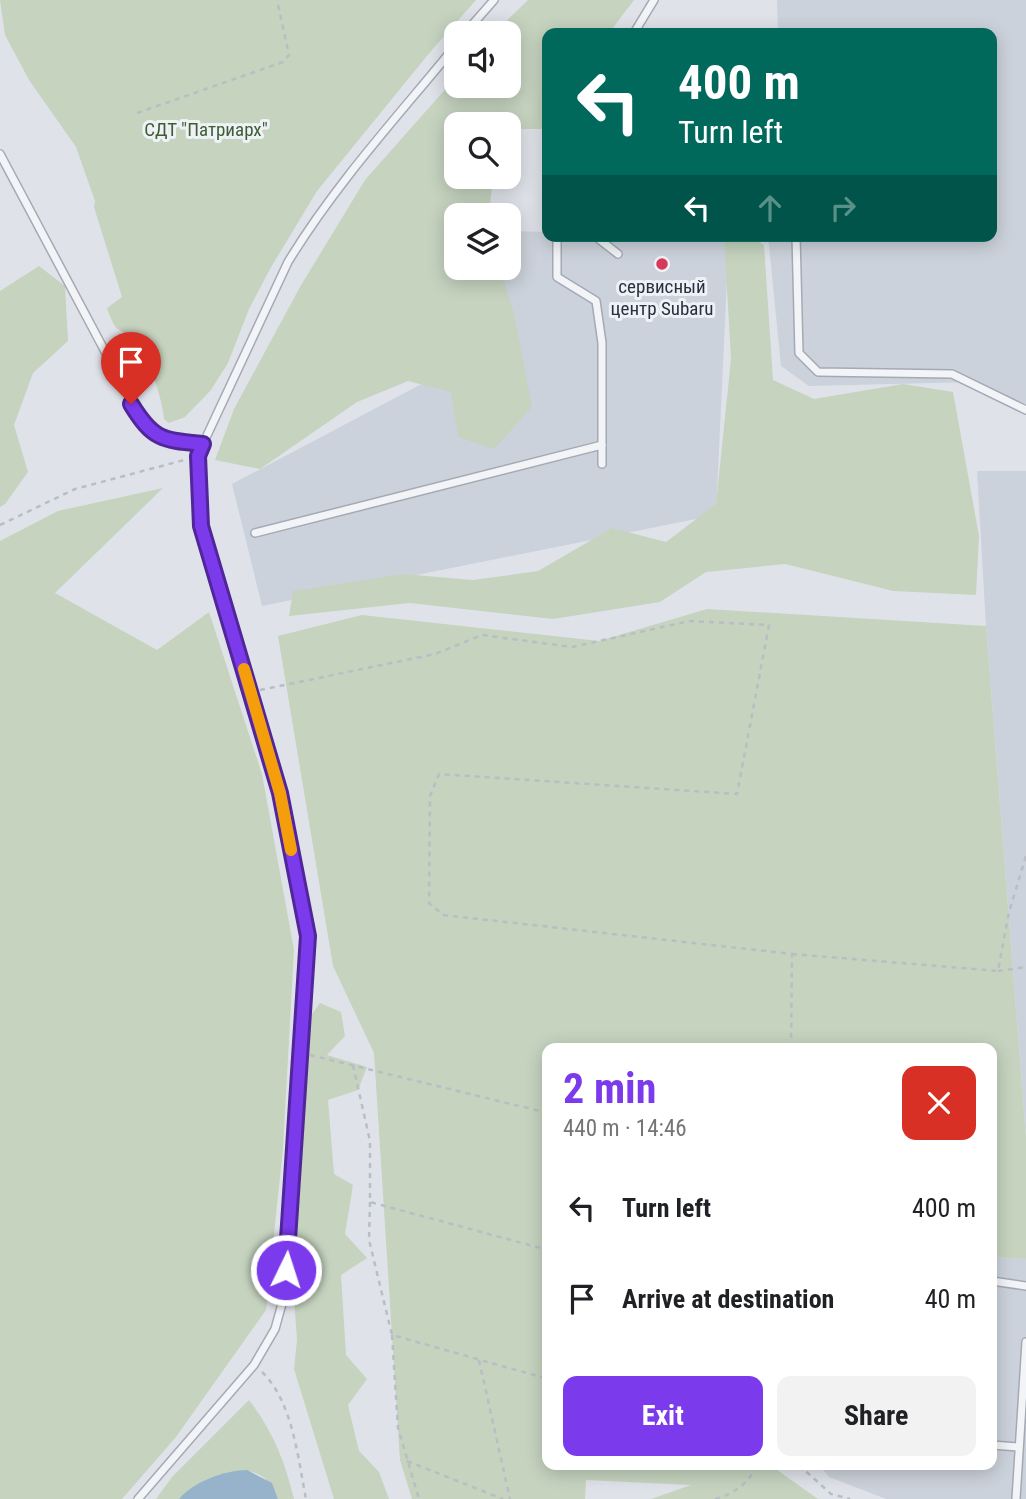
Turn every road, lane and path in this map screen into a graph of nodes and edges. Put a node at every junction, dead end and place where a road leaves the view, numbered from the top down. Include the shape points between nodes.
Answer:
1 (276, 0) edge
2 (494, 0) edge
3 (654, 0) edge
4 (476, 21) edge
5 (637, 28) edge
6 (444, 60) edge
7 (137, 113) dead end
8 (0, 154) edge
9 (557, 242) edge
10 (603, 242) edge
11 (796, 242) edge
12 (618, 254) dead end
13 (1026, 410) edge
14 (203, 444) junction
15 (602, 445) junction
16 (198, 456) junction
17 (603, 464) dead end
18 (0, 525) edge
19 (255, 533) dead end
20 (250, 693) junction
21 (1026, 856) edge
22 (792, 954) junction
23 (1026, 967) edge
24 (998, 971) junction
25 (791, 1043) edge
26 (300, 1053) junction
27 (352, 1065) junction
28 (542, 1112) edge
29 (370, 1202) junction
30 (542, 1248) edge
31 (997, 1282) edge
32 (1026, 1286) edge
33 (392, 1335) junction
34 (1026, 1342) edge
35 (479, 1360) junction
36 (254, 1365) junction
37 (542, 1378) edge
38 (997, 1445) edge
39 (1018, 1447) junction
40 (407, 1461) junction
41 (755, 1470) edge
42 (805, 1470) edge
43 (138, 1499) edge
44 (306, 1499) edge
45 (419, 1499) edge
46 (503, 1499) edge
47 (510, 1499) edge
48 (715, 1499) edge
49 (850, 1499) edge
50 (1016, 1499) edge

1 - 7 path via 288,43 289,55 283,62
2 - 4 lane
3 - 5 lane
6 - 14 lane via 302,239
8 - 14 lane via 142,422 152,435 164,440
9 - 15 lane via 557,277 596,301 602,343
10 - 12 lane
11 - 13 lane via 799,353 818,372 952,373
14 - 16 lane
15 - 17 lane
15 - 19 lane
16 - 18 path via 75,489
16 - 20 lane via 201,526
20 - 22 path via 435,654 482,635 572,647 690,621 769,625 737,794 439,774 430,796 429,903 443,915
20 - 26 lane via 280,793 308,936
21 - 24 path
22 - 24 path
22 - 25 path
23 - 24 path
26 - 27 path
26 - 36 lane via 285,1293 275,1329
27 - 28 path
27 - 29 path via 370,1141
29 - 30 path
29 - 33 path via 369,1240
31 - 32 lane
33 - 35 path
33 - 40 path via 398,1428
34 - 39 lane
35 - 37 path
35 - 47 path
36 - 43 lane
36 - 44 path via 273,1384 281,1401
38 - 39 lane
39 - 50 lane
40 - 45 path
40 - 46 path
41 - 48 path via 733,1494
42 - 49 path via 831,1494

